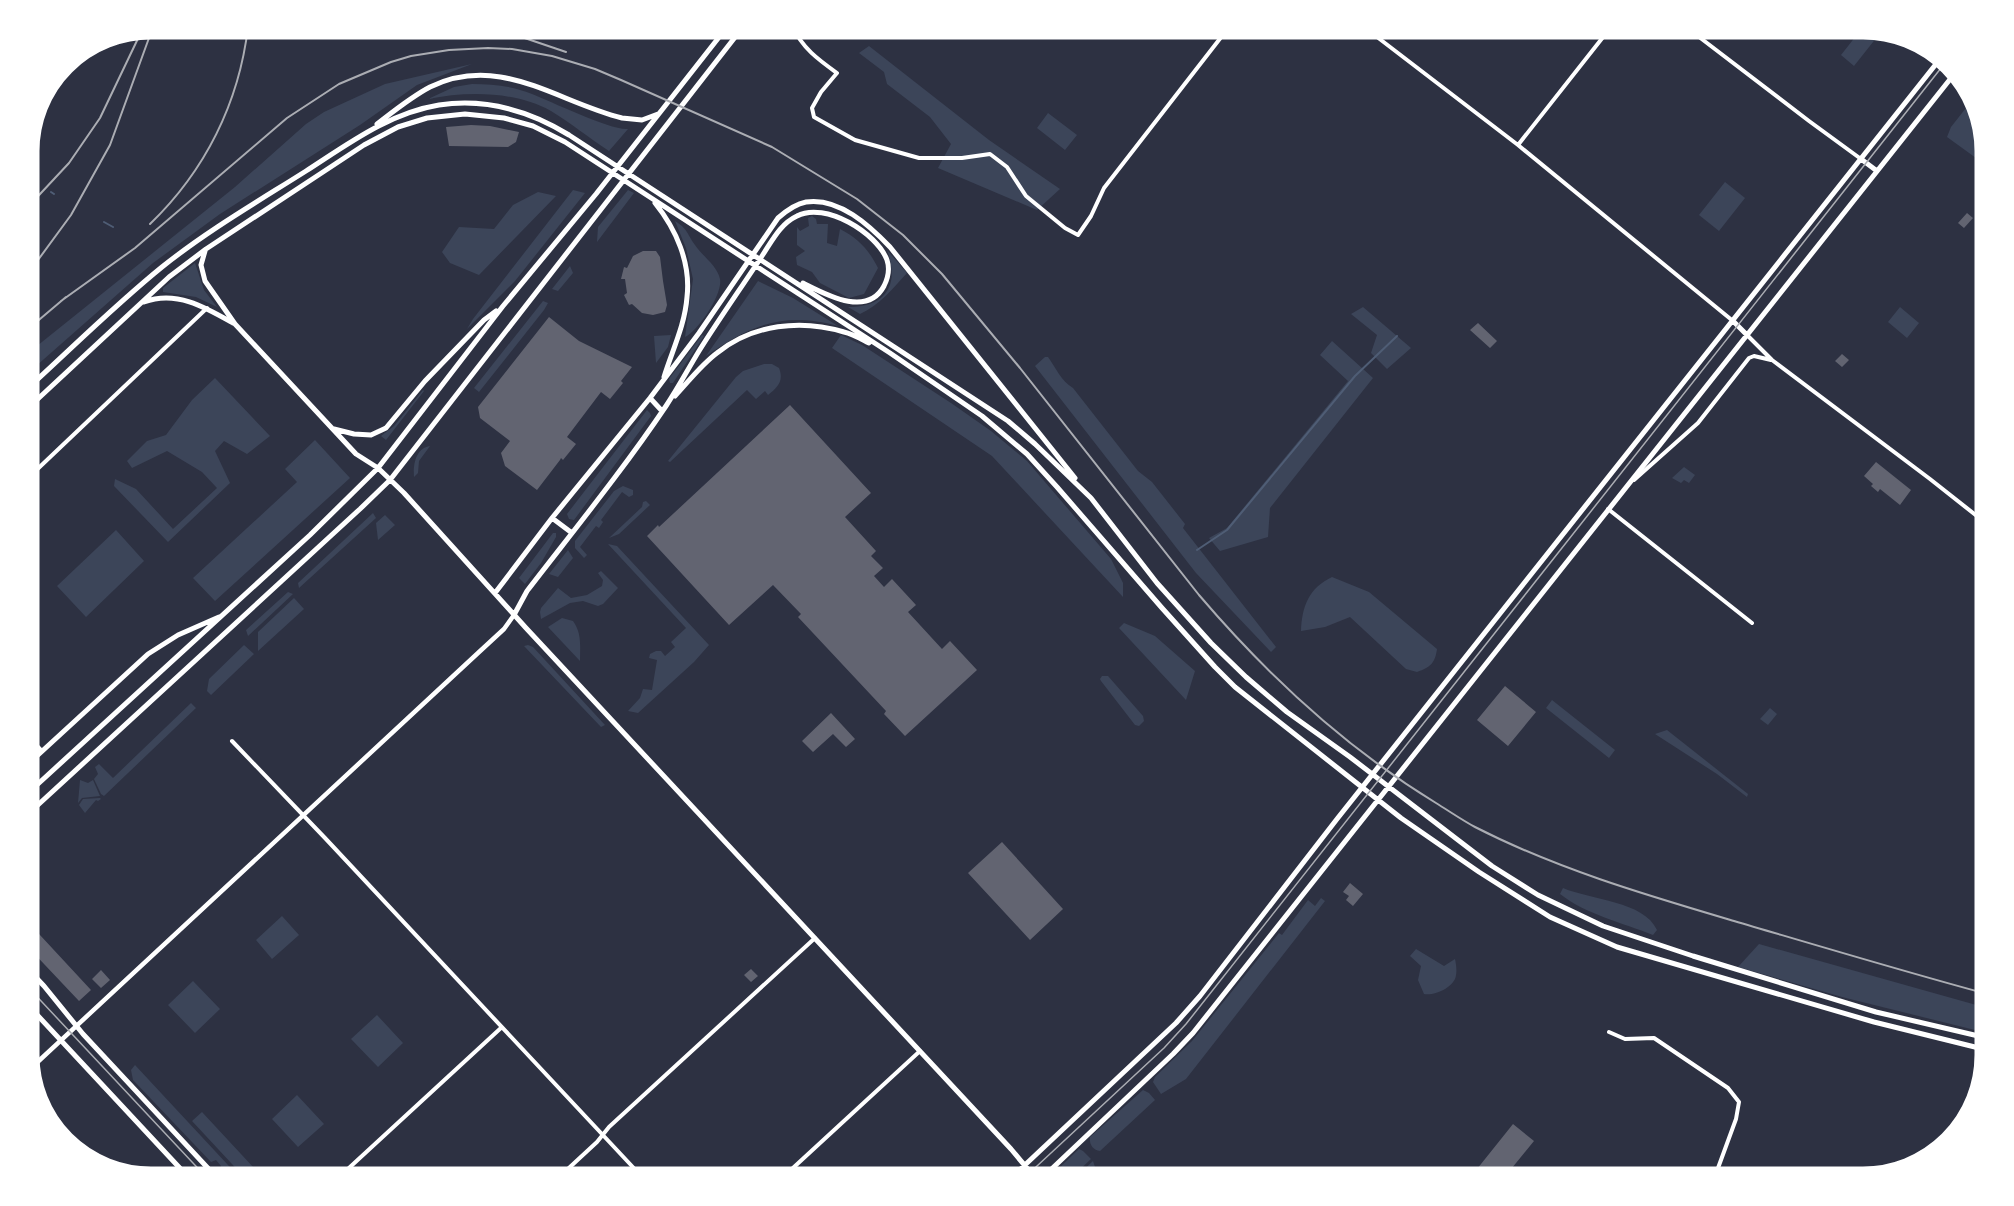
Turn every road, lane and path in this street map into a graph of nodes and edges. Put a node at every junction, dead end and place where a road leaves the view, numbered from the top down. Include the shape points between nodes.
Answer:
1 (719, 38) edge
2 (734, 38) edge
3 (798, 38) edge
4 (1220, 38) edge
5 (1378, 38) edge
6 (1602, 38) edge
7 (1700, 38) edge
8 (1936, 64) edge
9 (1950, 79) edge
10 (660, 114) junction
11 (358, 137) junction
12 (1518, 145) junction
13 (1861, 159) junction
14 (1877, 171) junction
15 (652, 198) junction
16 (206, 249) junction
17 (782, 273) junction
18 (139, 304) junction
19 (502, 306) junction
20 (207, 308) junction
21 (1733, 321) junction
22 (235, 324) junction
23 (1747, 334) junction
24 (890, 353) junction
25 (1772, 360) junction
26 (38, 379) edge
27 (662, 382) junction
28 (650, 398) junction
29 (38, 399) edge
30 (666, 405) junction
31 (662, 411) junction
32 (332, 428) junction
33 (378, 468) junction
34 (38, 469) edge
35 (390, 480) junction
36 (1623, 491) junction
37 (1091, 498) junction
38 (1608, 509) junction
39 (1976, 516) edge
40 (552, 518) junction
41 (572, 533) junction
42 (495, 593) junction
43 (223, 615) junction
44 (514, 615) junction
45 (1752, 623) dead end
46 (232, 741) dead end
47 (38, 747) edge
48 (42, 751) junction
49 (38, 755) edge
50 (38, 784) edge
51 (38, 805) edge
52 (304, 815) junction
53 (815, 938) junction
54 (38, 981) edge
55 (38, 1016) edge
56 (76, 1026) junction
57 (502, 1027) junction
58 (1609, 1032) dead end
59 (1976, 1035) edge
60 (61, 1040) junction
61 (1976, 1047) edge
62 (920, 1051) junction
63 (38, 1062) edge
64 (602, 1134) junction
65 (1024, 1166) joint
66 (180, 1168) edge
67 (208, 1168) edge
68 (349, 1168) edge
69 (568, 1168) edge
70 (634, 1168) edge
71 (793, 1168) edge
72 (1052, 1168) edge
73 (1718, 1168) edge

1 - 10 main road
2 - 35 main road
3 - 4 street via 813,56 837,73 812,108 814,117 855,140 919,158 990,154 1006,167 1026,196 1078,235 1104,188
5 - 12 street
6 - 12 street
7 - 13 street
8 - 13 main road
9 - 14 main road
10 - 11 main road via 642,120 622,118 511,78 474,75 429,88
10 - 19 main road
11 - 17 main road via 393,119 440,105 489,104 524,113 569,135
11 - 26 main road via 162,268
12 - 21 street
13 - 14 main road
13 - 21 main road
14 - 23 main road
15 - 16 main road via 533,126 495,116 449,115 417,121 364,145
15 - 24 main road
15 - 27 main road via 672,227 685,261 687,297
16 - 18 main road
16 - 22 main road via 201,265 205,281
17 - 30 main road via 842,300 862,302 882,290 889,272 882,250 853,225 828,213 799,214 779,230
17 - 37 main road via 1008,421
18 - 20 main road via 167,298
18 - 29 main road
19 - 32 main road via 425,381 386,428 371,435
19 - 33 main road
20 - 22 main road
20 - 34 street
21 - 23 main road
21 - 65 main road via 1176,1023
22 - 32 main road
23 - 25 street
23 - 36 main road
24 - 30 main road via 845,332 795,325 767,328 718,352
24 - 61 main road via 982,416 1027,454 1215,667 1252,702 1401,818 1519,898 1550,917 1628,950 1874,1022
25 - 36 street via 1749,358 1698,423
25 - 39 street
27 - 28 main road
27 - 37 main road via 778,218 805,202 830,204 858,219 890,247
28 - 31 main road
28 - 40 main road
30 - 31 main road
31 - 41 main road
32 - 33 main road via 356,454
33 - 35 main road
33 - 43 main road
35 - 42 main road
35 - 51 main road
36 - 38 main road
37 - 59 main road via 1210,643 1272,700 1520,884 1603,926 1876,1012
38 - 45 street
38 - 72 main road via 1186,1040
40 - 41 main road
40 - 42 main road
41 - 44 main road
42 - 44 main road
43 - 48 main road via 178,634 148,654
43 - 50 main road
44 - 52 street via 504,629
44 - 53 main road
46 - 52 street
47 - 48 street
48 - 49 main road
52 - 56 street
52 - 57 street
53 - 62 main road
53 - 64 street
54 - 56 main road
55 - 60 main road
56 - 60 street
56 - 67 main road
57 - 64 street
57 - 68 street
58 - 73 street via 1625,1039 1654,1038 1728,1088 1739,1102
60 - 63 street
60 - 66 main road
62 - 65 main road
62 - 71 street
64 - 69 street
64 - 70 street

